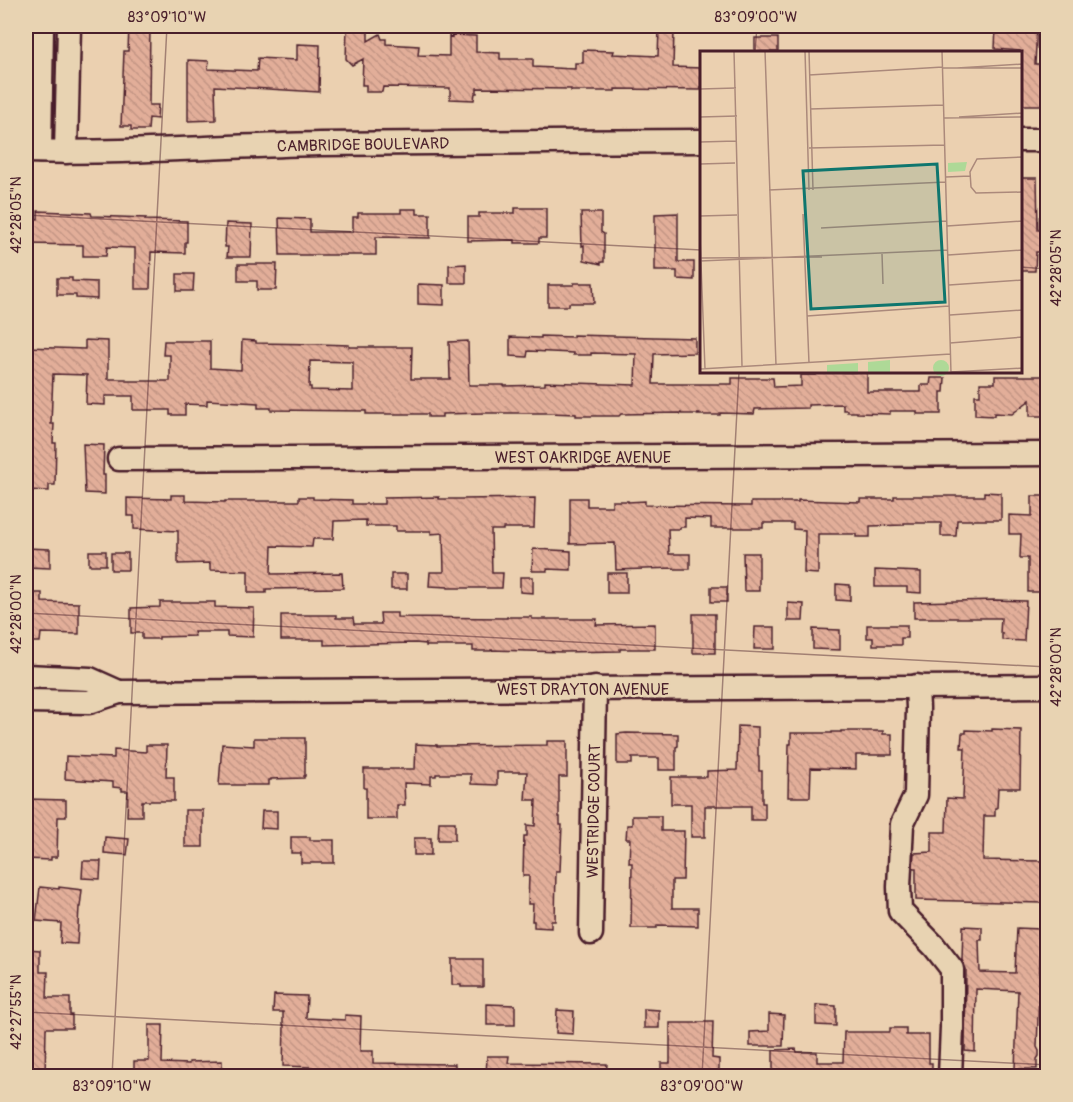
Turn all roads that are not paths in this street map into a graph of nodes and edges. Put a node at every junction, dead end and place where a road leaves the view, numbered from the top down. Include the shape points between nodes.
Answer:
1 (42, 26) edge
2 (69, 26) edge
3 (1022, 140) edge
4 (1047, 140) edge
5 (700, 141) edge
6 (33, 151) edge
7 (66, 152) junction
8 (1047, 454) edge
9 (119, 459) dead end
10 (26, 676) edge
11 (917, 686) junction
12 (1047, 686) edge
13 (595, 688) junction
14 (119, 692) junction
15 (26, 701) edge
16 (591, 933) dead end
17 (950, 1077) edge

1 - 6 street
2 - 7 street
3 - 4 street
5 - 7 street, CAMBRIDGE BOULEVARD via 321,144
6 - 7 street, CAMBRIDGE BOULEVARD
8 - 9 street, WEST OAKRIDGE AVENUE
10 - 14 street, WEST DRAYTON AVENUE via 90,679
11 - 12 street, WEST DRAYTON AVENUE
11 - 13 street, WEST DRAYTON AVENUE
11 - 17 street via 916,795 902,824 900,911 952,969
13 - 14 street, WEST DRAYTON AVENUE
13 - 16 street, WESTRIDGE COURT
14 - 15 street, WEST DRAYTON AVENUE via 89,702

